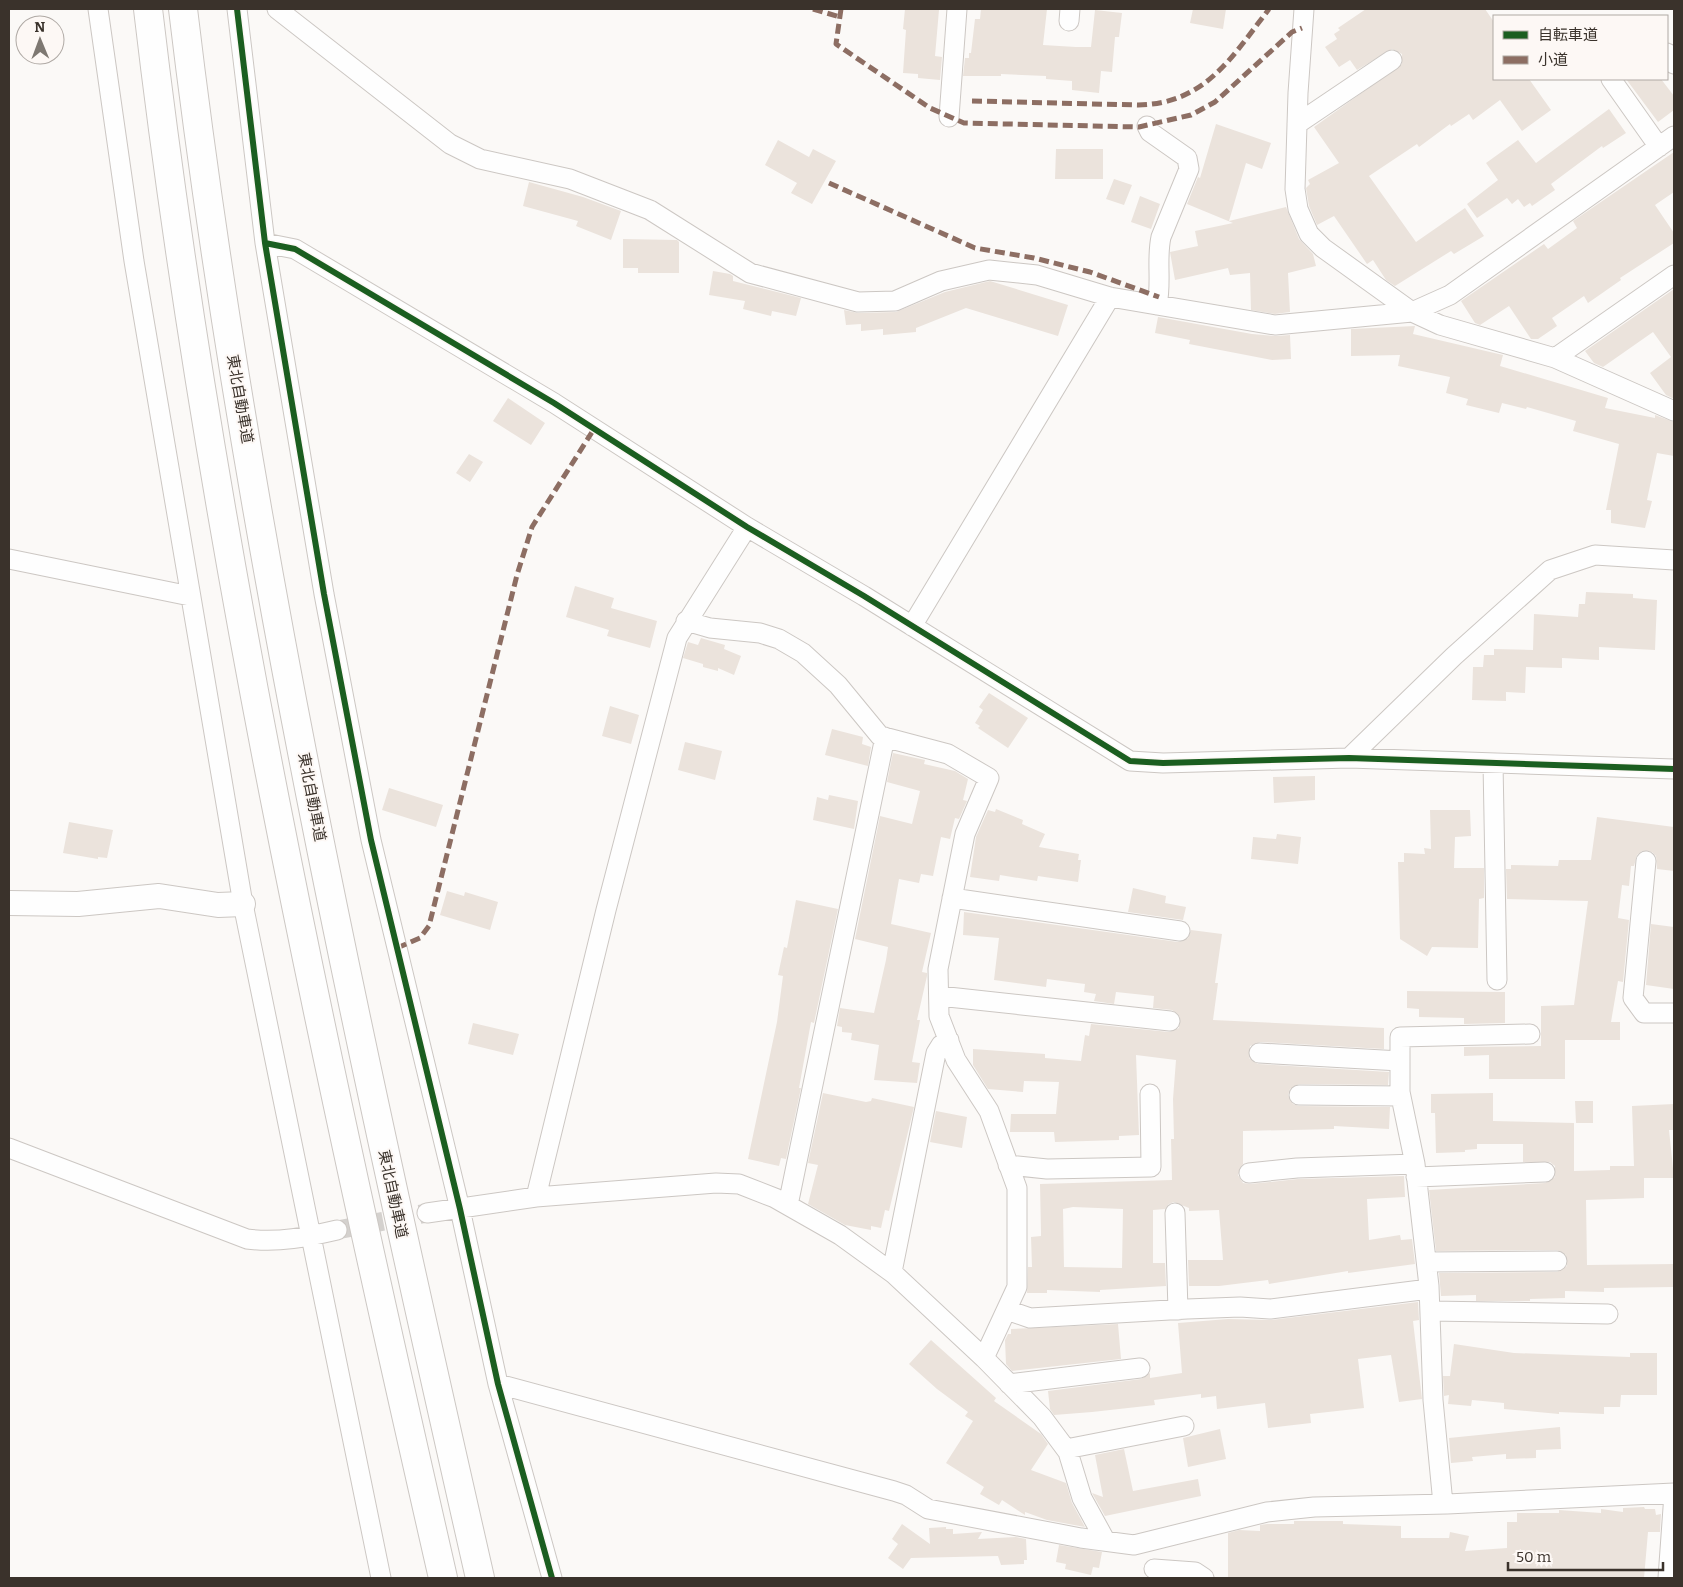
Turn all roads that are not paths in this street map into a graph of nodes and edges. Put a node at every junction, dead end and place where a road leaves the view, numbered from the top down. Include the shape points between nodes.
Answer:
1 (98, 9) edge
2 (148, 9) edge
3 (183, 9) edge
4 (237, 9) edge
5 (277, 9) edge
6 (957, 9) edge
7 (1304, 9) edge
8 (1392, 60) dead end
9 (1612, 80) edge
10 (949, 117) dead end
11 (1297, 124) junction
12 (1147, 126) dead end
13 (1667, 141) edge
14 (265, 243) junction
15 (1674, 275) edge
16 (1110, 298) junction
17 (1157, 305) junction
18 (1412, 312) junction
19 (1555, 358) junction
20 (1674, 411) edge
21 (746, 527) junction
22 (9, 559) edge
23 (1674, 560) edge
24 (190, 596) junction
25 (686, 620) junction
26 (912, 626) junction
27 (885, 737) junction
28 (1349, 758) junction
29 (1493, 763) junction
30 (1674, 769) edge
31 (1646, 861) dead end
32 (952, 898) junction
33 (9, 903) edge
34 (243, 904) junction
35 (1180, 931) dead end
36 (1497, 980) dead end
37 (939, 996) junction
38 (1674, 1013) edge
39 (1170, 1021) dead end
40 (1530, 1034) dead end
41 (949, 1040) junction
42 (1259, 1052) dead end
43 (1400, 1061) junction
44 (1150, 1094) dead end
45 (1299, 1095) dead end
46 (1401, 1096) junction
47 (9, 1148) edge
48 (1008, 1165) junction
49 (1416, 1170) junction
50 (1545, 1172) dead end
51 (1249, 1173) dead end
52 (536, 1198) junction
53 (788, 1206) junction
54 (460, 1209) junction
55 (1175, 1212) dead end
56 (427, 1213) tunnel mouth
57 (337, 1230) tunnel mouth
58 (312, 1236) junction
59 (1557, 1261) dead end
60 (1427, 1262) junction
61 (892, 1272) junction
62 (1429, 1289) junction
63 (1007, 1310) junction
64 (1178, 1310) junction
65 (1430, 1311) junction
66 (1608, 1314) dead end
67 (984, 1358) junction
68 (1140, 1368) dead end
69 (498, 1384) junction
70 (1009, 1384) junction
71 (1184, 1426) dead end
72 (1066, 1449) junction
73 (1674, 1493) edge
74 (1443, 1504) junction
75 (1105, 1540) junction
76 (1144, 1544) junction
77 (1158, 1574) edge
78 (381, 1578) edge
79 (444, 1578) edge
80 (480, 1578) edge
81 (552, 1578) edge
82 (1204, 1578) edge
83 (1668, 1578) edge

1 - 24 street via 134,261
2 - 79 highway via 189,317 250,666 369,1251
3 - 80 highway, 東北自動車道 via 226,314 289,681 348,988
4 - 14 street
5 - 16 street via 450,144 480,159 570,180 650,210 750,273 858,302 895,300 941,282 989,270 1037,275
6 - 10 street
7 - 11 street
8 - 11 street
9 - 13 street
11 - 18 street via 1296,199 1308,234
12 - 17 street via 1150,132 1189,162 1161,237 1161,288
13 - 18 street via 1450,295
14 - 21 street via 295,249 312,259 554,403
14 - 54 street via 322,585 371,840
15 - 19 street
16 - 17 street
16 - 26 street
17 - 18 street via 1275,325
18 - 19 street via 1440,324
19 - 20 street
21 - 25 street
21 - 26 street
22 - 24 street
23 - 28 street via 1595,555 1550,570 1454,656
24 - 34 street
25 - 27 street via 710,628 760,633 803,653 838,684 880,736
25 - 52 street via 677,638 613,882
26 - 28 street via 1130,761 1163,764
27 - 32 street via 948,754 989,778 965,834
27 - 53 street
28 - 29 street
29 - 30 street
29 - 36 street
31 - 38 street via 1633,998 1644,1013
32 - 35 street
32 - 37 street via 938,969
33 - 34 street via 78,904 159,896 218,905
34 - 58 street
37 - 39 street
37 - 41 street via 939,1016
40 - 43 street via 1400,1037
41 - 48 street via 956,1060 989,1111
41 - 61 street via 936,1053
42 - 43 street
43 - 46 street
44 - 48 street via 1152,1167 1047,1169
45 - 46 street
46 - 49 street
47 - 58 street via 247,1239 269,1242
48 - 63 street via 1017,1188 1017,1287
49 - 50 street
49 - 51 street via 1297,1168
49 - 60 street
52 - 53 street via 716,1183 739,1184
52 - 54 street
53 - 61 street via 840,1235
54 - 56 street
54 - 69 street
55 - 64 street
57 - 58 street
58 - 78 street
59 - 60 street
60 - 62 street
61 - 67 street
62 - 64 street via 1270,1309
62 - 65 street
63 - 64 street via 1030,1318
63 - 67 street
65 - 66 street
65 - 74 street via 1433,1400
67 - 70 street
68 - 70 street
69 - 75 street via 894,1491 928,1509
69 - 81 street
70 - 72 street via 1042,1417
71 - 72 street
72 - 75 street via 1082,1498
73 - 74 street
73 - 83 street
74 - 76 street via 1314,1507 1267,1512
75 - 76 street
76 - 77 street
77 - 82 street via 1190,1571

